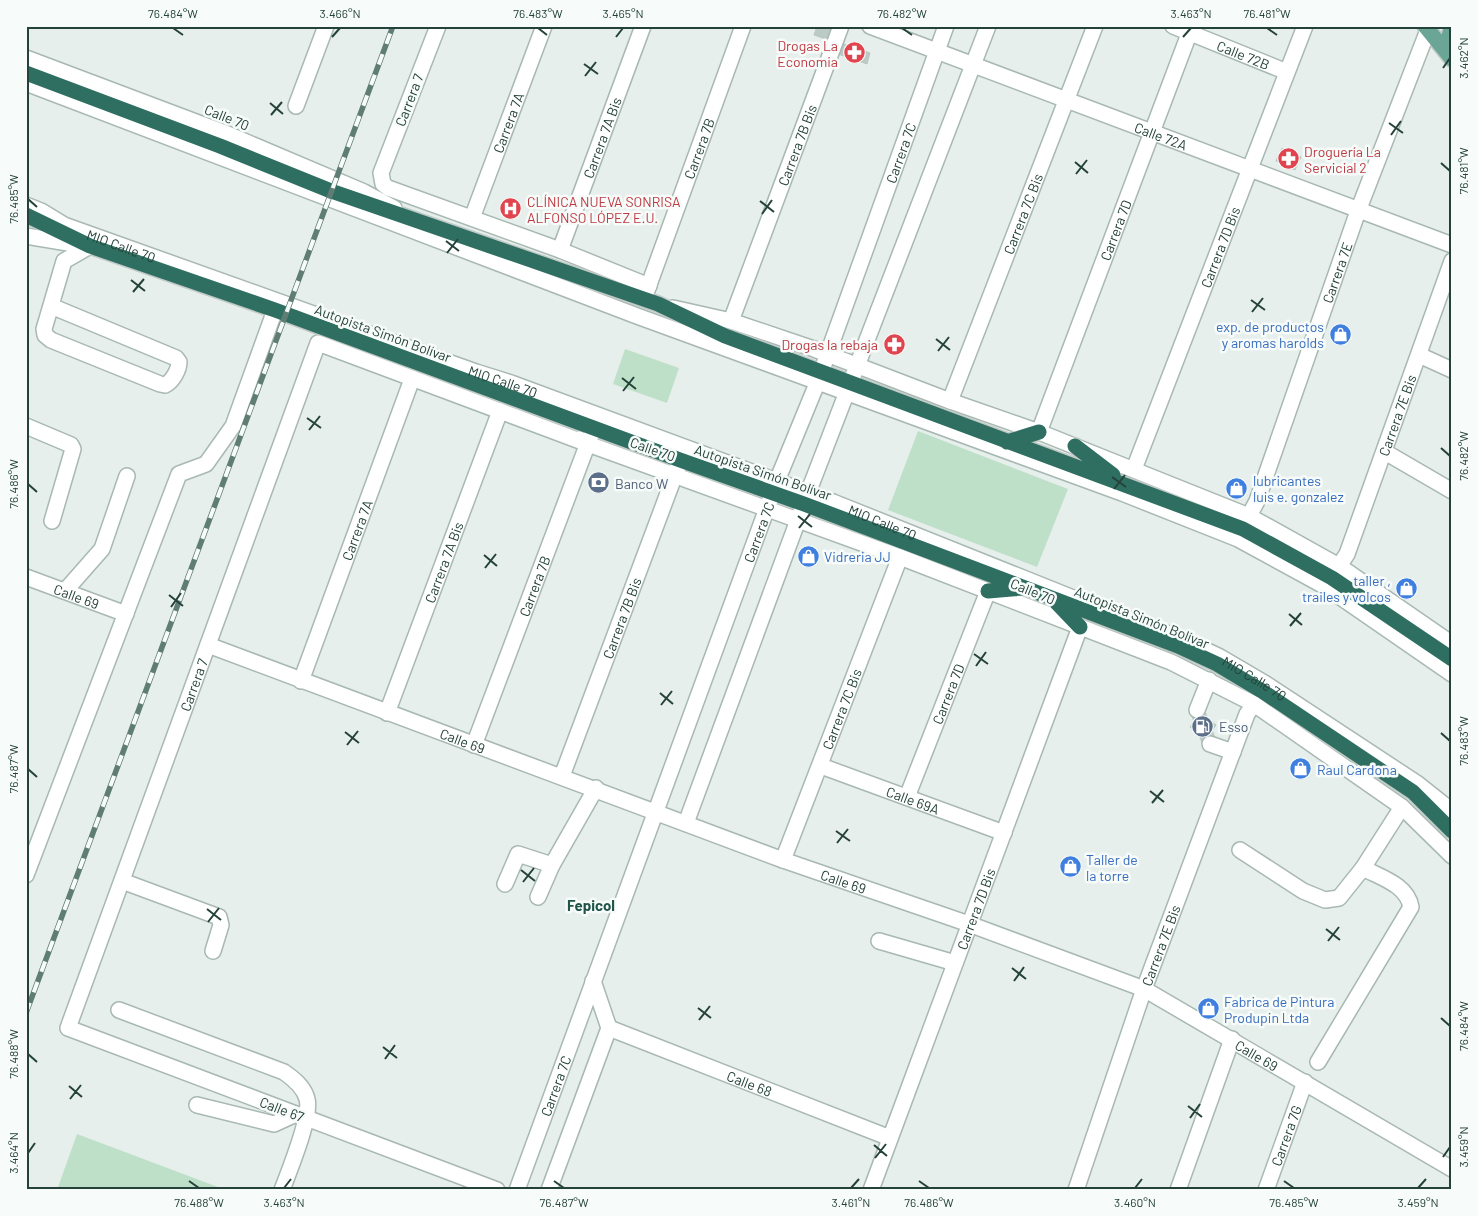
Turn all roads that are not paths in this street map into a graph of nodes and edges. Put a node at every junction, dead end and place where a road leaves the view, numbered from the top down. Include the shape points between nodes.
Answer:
1 (326, 26) edge
2 (438, 26) edge
3 (544, 26) edge
4 (643, 26) edge
5 (743, 26) edge
6 (841, 26) edge
7 (870, 26) edge
8 (946, 26) edge
9 (988, 26) edge
10 (1096, 26) edge
11 (1173, 26) edge
12 (1305, 26) edge
13 (1452, 27) edge
14 (1427, 28) edge
15 (1191, 30) edge
16 (937, 50) junction
17 (1451, 53) edge
18 (26, 58) edge
19 (973, 65) junction
20 (26, 72) edge
21 (1287, 72) junction
22 (26, 83) edge
23 (1067, 102) junction
24 (296, 106) dead end
25 (1152, 134) junction
26 (1249, 170) junction
27 (26, 205) edge
28 (1358, 211) junction
29 (26, 215) edge
30 (410, 218) junction
31 (472, 218) junction
32 (26, 236) edge
33 (1452, 245) edge
34 (90, 246) junction
35 (560, 250) junction
36 (1452, 262) edge
37 (651, 297) junction
38 (51, 306) junction
39 (275, 310) junction
40 (731, 321) junction
41 (318, 343) joint
42 (828, 353) junction
43 (1419, 355) junction
44 (857, 365) junction
45 (1452, 370) edge
46 (819, 376) junction
47 (412, 379) junction
48 (849, 387) junction
49 (506, 396) junction
50 (950, 401) junction
51 (500, 411) junction
52 (27, 427) edge
53 (594, 428) junction
54 (1039, 432) junction
55 (1007, 442) junction
56 (588, 444) junction
57 (1075, 446) junction
58 (1385, 452) junction
59 (678, 467) junction
60 (1134, 469) junction
61 (127, 476) dead end
62 (1126, 485) junction
63 (775, 487) junction
64 (1452, 491) edge
65 (806, 498) junction
66 (767, 509) junction
67 (1249, 516) junction
68 (52, 520) dead end
69 (798, 520) junction
70 (900, 557) junction
71 (1339, 566) junction
72 (26, 577) edge
73 (1024, 587) junction
74 (65, 591) junction
75 (988, 591) junction
76 (1055, 600) junction
77 (126, 614) junction
78 (1080, 627) junction
79 (1452, 644) edge
80 (208, 645) junction
81 (1452, 660) edge
82 (1452, 674) edge
83 (1209, 680) junction
84 (301, 681) junction
85 (1254, 704) junction
86 (1197, 710) tunnel mouth
87 (388, 713) junction
88 (1210, 744) dead end
89 (474, 745) junction
90 (1233, 752) junction
91 (820, 766) junction
92 (562, 776) junction
93 (596, 788) junction
94 (907, 797) junction
95 (1402, 808) junction
96 (656, 811) junction
97 (1452, 811) edge
98 (686, 823) junction
99 (1452, 831) edge
100 (1004, 833) junction
101 (1240, 850) dead end
102 (1452, 856) edge
103 (783, 860) junction
104 (552, 866) junction
105 (1363, 868) junction
106 (26, 875) edge
107 (122, 881) junction
108 (505, 884) dead end
109 (538, 898) dead end
110 (969, 924) junction
111 (879, 941) dead end
112 (212, 950) dead end
113 (955, 963) junction
114 (593, 982) junction
115 (1144, 989) junction
116 (118, 1010) dead end
117 (68, 1028) joint
118 (609, 1028) junction
119 (1232, 1039) junction
120 (1318, 1062) dead end
121 (1305, 1082) junction
122 (197, 1105) dead end
123 (301, 1116) junction
124 (890, 1138) junction
125 (1452, 1169) edge
126 (282, 1190) edge
127 (497, 1190) edge
128 (517, 1190) edge
129 (549, 1190) edge
130 (871, 1190) edge
131 (1076, 1190) edge
132 (1178, 1190) edge
133 (1266, 1190) edge

1 - 24 street
2 - 31 street, Carrera 7 via 381,174 383,184 388,188
3 - 31 street, Carrera 7A
4 - 35 street, Carrera 7A Bis
5 - 37 street, Carrera 7B
6 - 40 street, Carrera 7B Bis
7 - 16 street, Calle 72A
8 - 16 street, Carrera 7C
9 - 19 street
10 - 23 street, Carrera 7C Bis
11 - 15 street, Calle 72B
12 - 21 street, Carrera 7D Bis
13 - 17 main road
14 - 17 main road
14 - 28 street, Carrera 7E
15 - 21 street, Calle 72B
15 - 25 street, Carrera 7D
16 - 19 street, Calle 72A
16 - 42 street, Carrera 7C
18 - 30 street, Calle 70 via 234,137 364,192
19 - 23 street, Calle 72A
19 - 44 street
20 - 30 highway via 331,191
21 - 26 street, Carrera 7D Bis
22 - 46 street via 637,316
23 - 25 street, Calle 72A
23 - 50 street, Carrera 7C Bis
25 - 26 street, Calle 72A
25 - 54 street, Carrera 7D
26 - 28 street, Calle 72A
26 - 60 street, Carrera 7D Bis
27 - 63 street, MIO Calle 70 via 64,225 511,383
28 - 33 street, Calle 72A
28 - 67 street, Carrera 7E
29 - 34 highway, Autopista Simón Bolívar
30 - 37 highway
31 - 35 street
32 - 34 street
34 - 38 street via 64,261
34 - 39 highway, Autopista Simón Bolívar
35 - 37 street
36 - 43 street, Carrera 7E Bis
37 - 40 street
37 - 46 highway via 725,336
38 - 38 street via 176,358 179,366 170,383 165,386 51,340 44,335
39 - 49 highway, Autopista Simón Bolívar
39 - 77 street via 233,426 206,464 179,474
40 - 42 street
41 - 47 street, Calle 70
41 - 80 street, Carrera 7
42 - 44 street
42 - 46 street, Carrera 7C
43 - 45 street
43 - 58 street, Carrera 7E Bis
44 - 48 street
44 - 50 street
46 - 48 highway
46 - 63 street, Carrera 7C
47 - 51 street, Calle 70
47 - 84 street, Carrera 7A
48 - 55 highway
48 - 65 street
48 - 82 street via 1003,451 1122,493 1238,540 1326,587
49 - 53 highway, Autopista Simón Bolívar
49 - 56 street, Calle 70
50 - 54 street
51 - 56 street, Calle 70
51 - 87 street, Carrera 7A Bis
52 - 68 street via 71,445 73,449
53 - 56 street, Carrera 7B
53 - 59 highway, Autopista Simón Bolívar
54 - 55 highway
54 - 57 street
55 - 62 highway
56 - 59 street, Calle 70
56 - 89 street, Carrera 7B
57 - 60 street
57 - 62 highway
58 - 64 street
58 - 71 street, Carrera 7E Bis via 1347,554
59 - 63 highway, Autopista Simón Bolívar
59 - 66 street, Calle 70
59 - 92 street, Carrera 7B Bis
60 - 67 street
61 - 74 street via 102,549
62 - 81 highway via 1243,529 1332,578
63 - 65 highway, Autopista Simón Bolívar
63 - 66 street, Carrera 7C
65 - 69 street
65 - 73 highway, Autopista Simón Bolívar
65 - 97 street, MIO Calle 70 via 1182,639 1220,657 1418,784
66 - 69 street, Calle 70
66 - 96 street, Carrera 7C
67 - 71 street
69 - 70 street, Calle 70
69 - 98 street
70 - 75 street, Calle 70
70 - 91 street, Carrera 7C Bis
71 - 79 street
72 - 74 street, Calle 69
73 - 75 highway
73 - 76 highway, Autopista Simón Bolívar
74 - 77 street, Calle 69
75 - 78 street, Calle 70
75 - 94 street, Carrera 7D
76 - 78 highway
76 - 99 highway, Autopista Simón Bolívar via 1217,664 1413,792
77 - 106 street
78 - 83 street, Calle 70
78 - 100 street, Carrera 7D Bis
80 - 84 street, Calle 69
80 - 107 street, Carrera 7
83 - 85 street, Calle 70
83 - 86 street
84 - 87 street, Calle 69
85 - 90 street, Carrera 7E Bis
85 - 95 street, Calle 70
87 - 89 street, Calle 69
88 - 90 street
89 - 92 street, Calle 69
90 - 115 street, Carrera 7E Bis
91 - 94 street, Calle 69A
91 - 103 street, Carrera 7C Bis
92 - 93 street, Calle 69
93 - 96 street, Calle 69
93 - 104 street
94 - 100 street, Calle 69A
95 - 102 street, Calle 70
95 - 105 street
96 - 98 street, Calle 69
96 - 114 street, Carrera 7C
98 - 103 street, Calle 69
100 - 110 street, Carrera 7D Bis
101 - 105 street via 1303,891 1325,900 1339,898
103 - 110 street, Calle 69
104 - 108 street via 518,854
104 - 109 street
105 - 120 street via 1401,888 1409,897 1411,907
107 - 112 street via 219,917 221,925
107 - 117 street, Carrera 7
110 - 113 street, Carrera 7D Bis
110 - 115 street, Calle 69
111 - 113 street
113 - 124 street, Carrera 7D Bis
114 - 118 street
114 - 128 street, Carrera 7C
115 - 119 street, Calle 69
115 - 131 street, Carrera 7E Bis
116 - 123 street via 284,1072 298,1083 308,1099
117 - 123 street, Calle 67
118 - 124 street, Calle 68
118 - 129 street
119 - 121 street, Calle 69
119 - 132 street
121 - 125 street, Calle 69
121 - 133 street, Carrera 7G
122 - 123 street via 274,1124
123 - 126 street
123 - 127 street, Calle 67
124 - 130 street, Carrera 7D Bis

